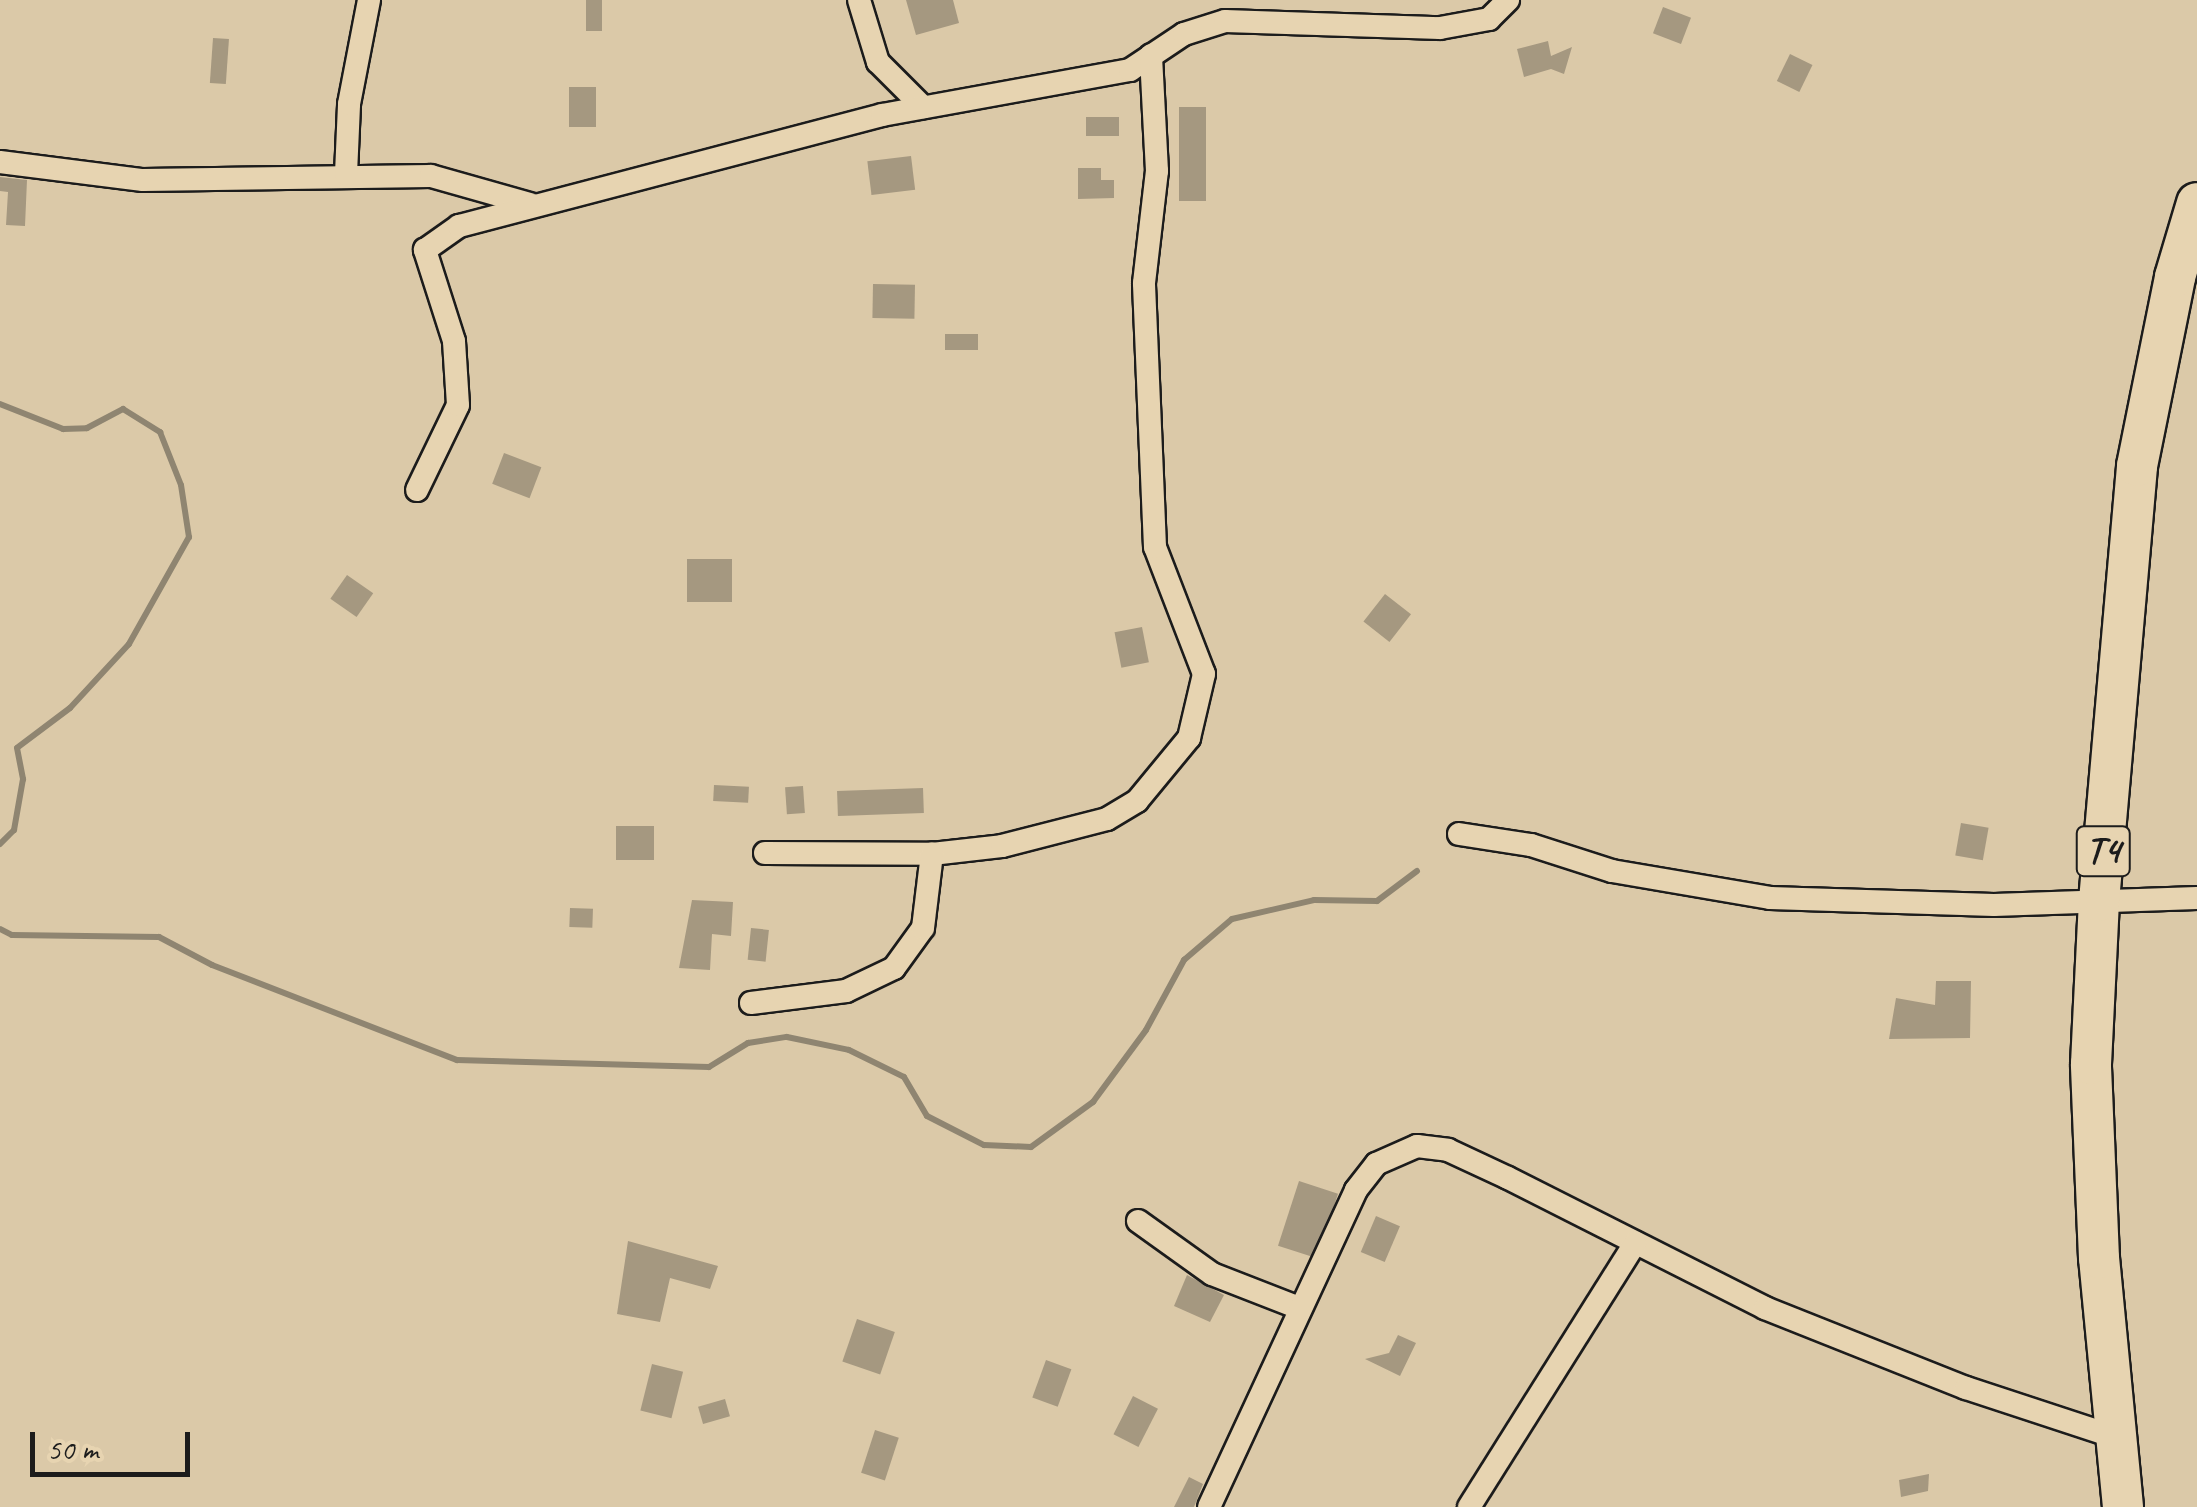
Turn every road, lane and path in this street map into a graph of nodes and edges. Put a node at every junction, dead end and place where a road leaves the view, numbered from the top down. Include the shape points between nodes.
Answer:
1 (368, 0) edge
2 (859, 0) edge
3 (1508, 0) edge
4 (1151, 55) junction
5 (923, 107) junction
6 (0, 162) edge
7 (346, 174) junction
8 (2197, 202) edge
9 (530, 204) junction
10 (418, 490) dead end
11 (1459, 834) dead end
12 (764, 853) dead end
13 (932, 854) junction
14 (2197, 898) edge
15 (2098, 900) junction
16 (751, 1003) dead end
17 (1138, 1220) dead end
18 (1636, 1243) junction
19 (1299, 1308) junction
20 (2112, 1436) junction
21 (1209, 1507) edge
22 (1470, 1507) edge
23 (2123, 1507) edge

1 - 7 street via 349,104
2 - 5 street via 878,62
3 - 4 street via 1489,19 1440,28 1225,21 1197,28
4 - 5 street via 1130,70 1093,79
4 - 13 street via 1157,171 1144,284 1155,547 1204,674 1202,702 1189,738 1162,774 1137,801 1107,819 1002,846
5 - 9 street
6 - 7 street via 143,180
7 - 9 street via 431,176
8 - 15 highway, T4 via 2137,466
9 - 10 street via 459,226 425,250 454,341 458,405
11 - 15 street via 1531,845 1612,871 1770,898
12 - 13 street
13 - 16 street via 923,928 894,968 846,991
14 - 15 street
15 - 20 highway, T4 via 2092,1064
17 - 19 street via 1212,1274
18 - 19 street via 1448,1150 1417,1146 1376,1164 1356,1190
18 - 20 street via 1765,1308 1966,1388
18 - 22 street
19 - 21 street
20 - 23 highway, T4

